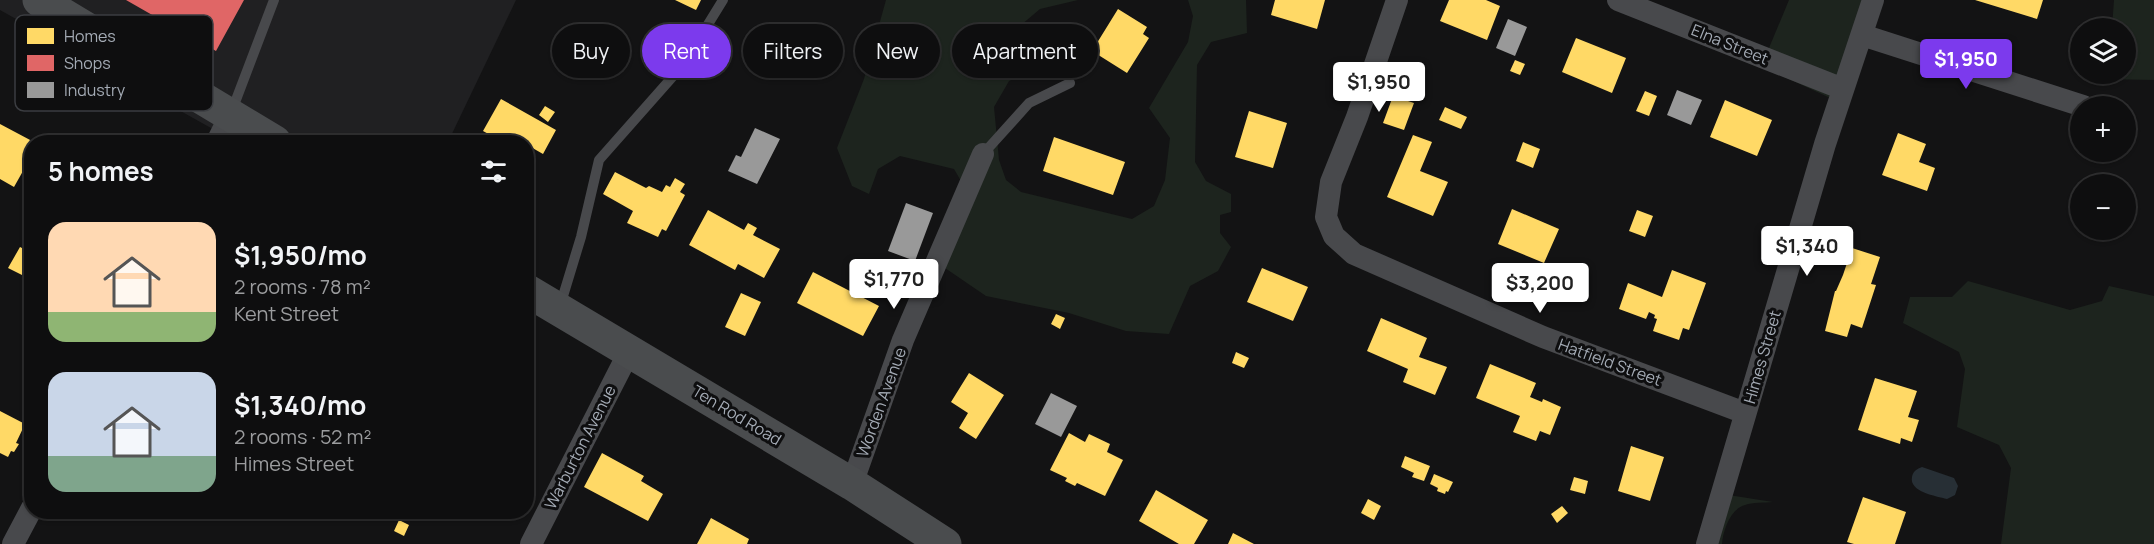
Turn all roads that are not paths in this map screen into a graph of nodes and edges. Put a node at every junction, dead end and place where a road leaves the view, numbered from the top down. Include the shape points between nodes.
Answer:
1 (39, 0) edge
2 (274, 0) edge
3 (723, 0) edge
4 (1397, 0) edge
5 (1618, 0) edge
6 (1873, 0) edge
7 (72, 15) edge
8 (1862, 35) junction
9 (1070, 83) dead end
10 (1843, 89) junction
11 (2070, 102) edge
12 (200, 111) edge
13 (224, 129) edge
14 (248, 135) edge
15 (983, 154) joint
16 (534, 295) edge
17 (559, 309) junction
18 (630, 350) junction
19 (1745, 413) junction
20 (852, 484) junction
21 (26, 519) edge
22 (13, 544) edge
23 (531, 544) edge
24 (945, 544) edge
25 (1707, 544) edge

1 - 7 main road
2 - 13 lane
3 - 17 lane via 683,65 599,159
4 - 19 street, Hatfield Street via 1331,182 1326,217 1334,236 1354,254 1543,337
5 - 10 street, Elna Street
6 - 8 street, Himes Street
8 - 10 street, Himes Street
8 - 11 street
9 - 15 lane via 1029,103
10 - 19 street, Himes Street
12 - 13 main road
13 - 14 main road
15 - 20 street, Worden Avenue via 903,340
16 - 17 main road, Ten Rod Road
17 - 18 main road, Ten Rod Road
18 - 20 main road, Ten Rod Road
18 - 23 street, Warburton Avenue
19 - 25 street, Himes Street
20 - 24 main road, Ten Rod Road
21 - 22 street

